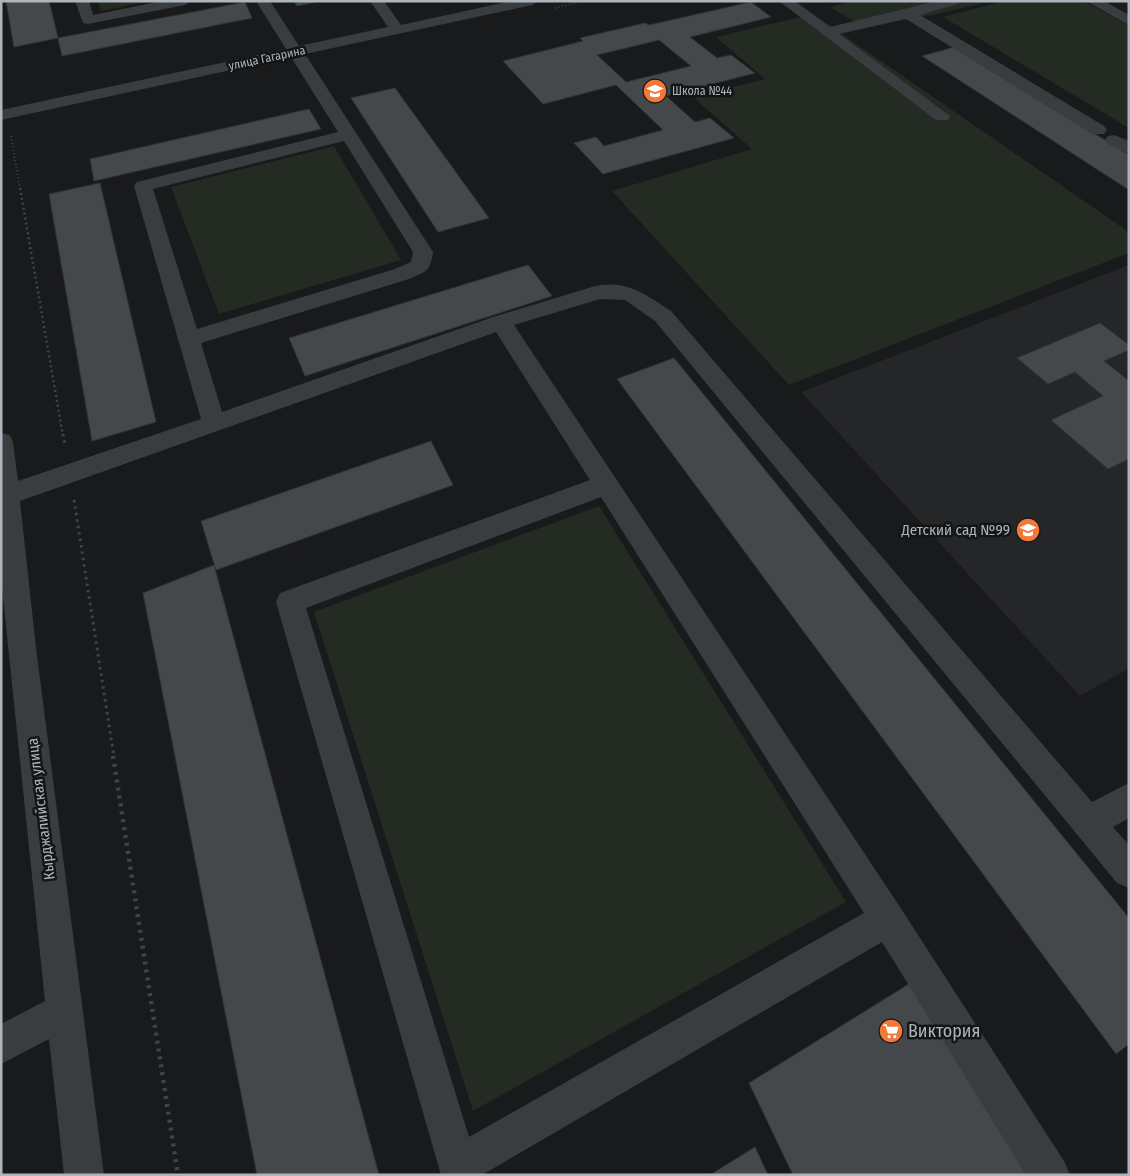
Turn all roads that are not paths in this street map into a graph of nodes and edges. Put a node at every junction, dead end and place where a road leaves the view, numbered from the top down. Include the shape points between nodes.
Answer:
1 (82, 1) edge
2 (185, 1) edge
3 (263, 1) edge
4 (377, 1) edge
5 (532, 1) edge
6 (786, 1) edge
7 (953, 1) edge
8 (1093, 1) edge
9 (908, 14) junction
10 (1129, 21) edge
11 (397, 30) junction
12 (827, 32) junction
13 (295, 52) junction
14 (942, 116) dead end
15 (6, 121) edge
16 (1098, 130) dead end
17 (349, 135) junction
18 (1114, 140) dead end
19 (1129, 149) edge
20 (501, 322) junction
21 (189, 339) junction
22 (214, 424) junction
23 (1, 442) edge
24 (606, 485) junction
25 (7, 495) junction
26 (12, 652) edge
27 (1129, 799) edge
28 (1089, 823) junction
29 (1129, 871) edge
30 (888, 919) junction
31 (64, 1011) junction
32 (1, 1045) edge
33 (84, 1175) edge
34 (1050, 1175) edge

1 - 2 street via 88,20
3 - 13 street
4 - 11 street
5 - 11 street, улица Гагарина
6 - 12 street
7 - 9 street
8 - 10 street
9 - 12 street
9 - 16 street
11 - 13 street, улица Гагарина
12 - 14 street
13 - 15 street, улица Гагарина
13 - 17 street
17 - 21 street via 143,186
17 - 21 street via 423,252 421,266
18 - 19 street
20 - 22 street
20 - 24 street
20 - 28 street via 599,292 630,294 663,316
21 - 22 street
22 - 25 street
23 - 25 street, Кырджалийская улица
24 - 30 street
24 - 30 street via 290,602 458,1166
25 - 26 street, Кырджалийская улица
26 - 31 street, Кырджалийская улица
27 - 28 street
28 - 29 street
30 - 34 street
31 - 32 street
31 - 33 street, Кырджалийская улица

